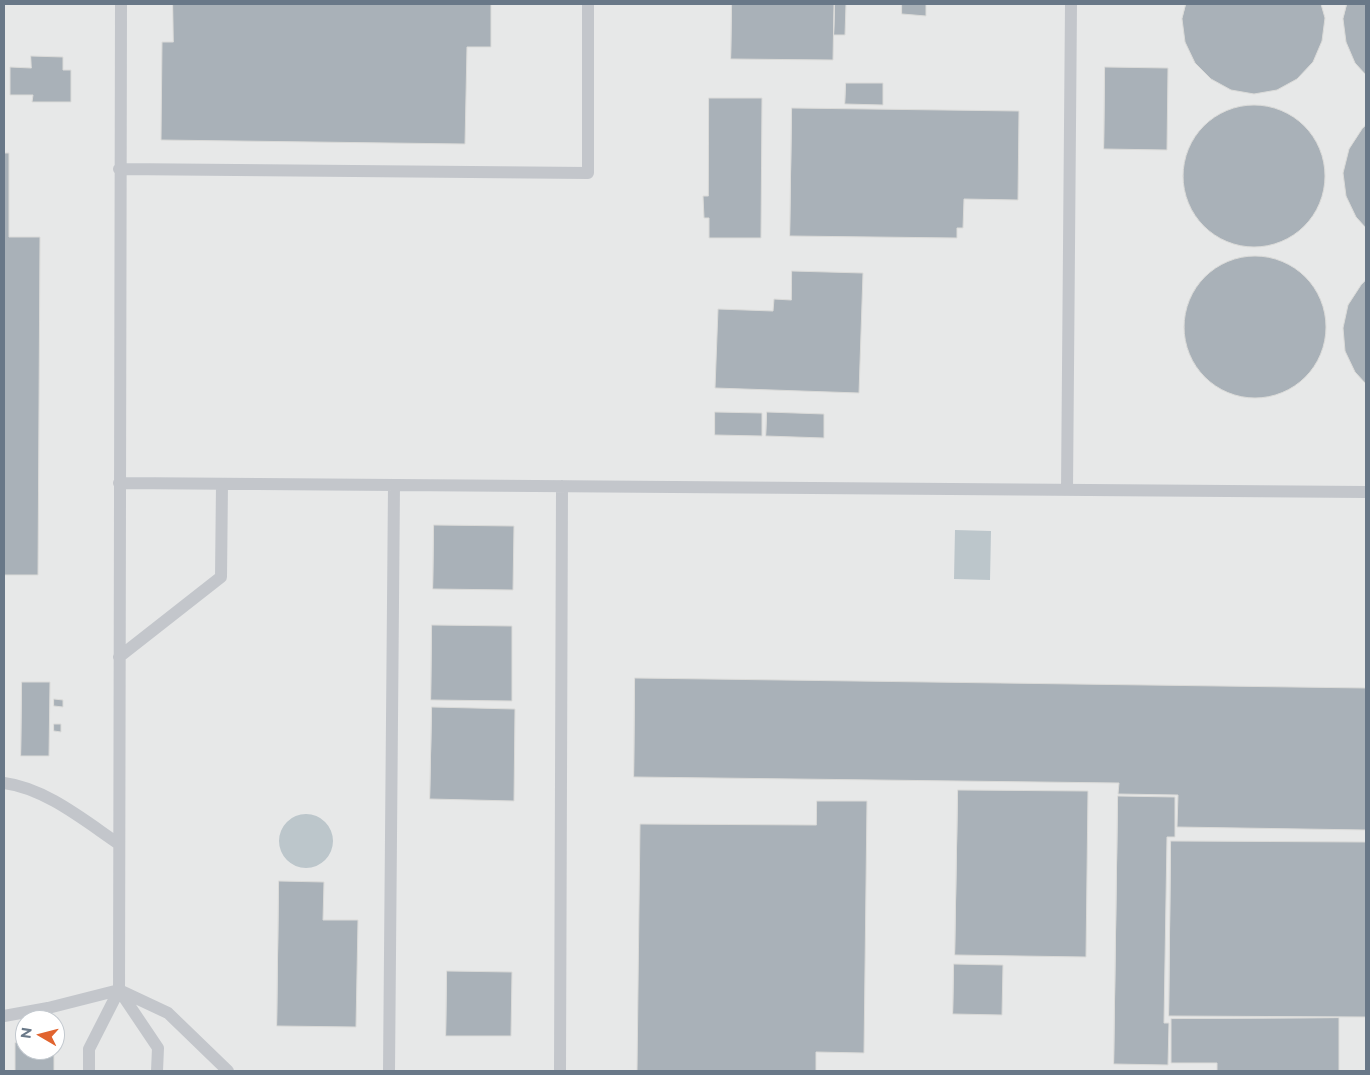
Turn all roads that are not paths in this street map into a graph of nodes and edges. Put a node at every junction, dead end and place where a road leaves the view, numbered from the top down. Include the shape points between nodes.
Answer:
1 (121, 4) edge
2 (588, 4) edge
3 (1071, 4) edge
4 (119, 169) junction
5 (119, 483) junction
6 (222, 484) junction
7 (394, 485) junction
8 (562, 486) junction
9 (1067, 490) junction
10 (1366, 492) edge
11 (119, 657) junction
12 (4, 783) edge
13 (119, 844) junction
14 (119, 990) junction
15 (4, 1016) edge
16 (89, 1071) edge
17 (157, 1071) edge
18 (228, 1071) edge
19 (389, 1071) edge
20 (560, 1071) edge

1 - 4 lane
2 - 4 lane via 588,173
3 - 9 lane
4 - 5 lane
5 - 6 lane
5 - 11 lane
6 - 7 lane
6 - 11 lane via 220,577
7 - 8 lane
7 - 19 lane
8 - 9 lane
8 - 20 lane
9 - 10 lane
11 - 13 lane
12 - 13 lane via 52,800
13 - 14 lane
14 - 15 lane
14 - 16 lane via 89,1049
14 - 17 lane via 158,1048
14 - 18 lane via 168,1013

